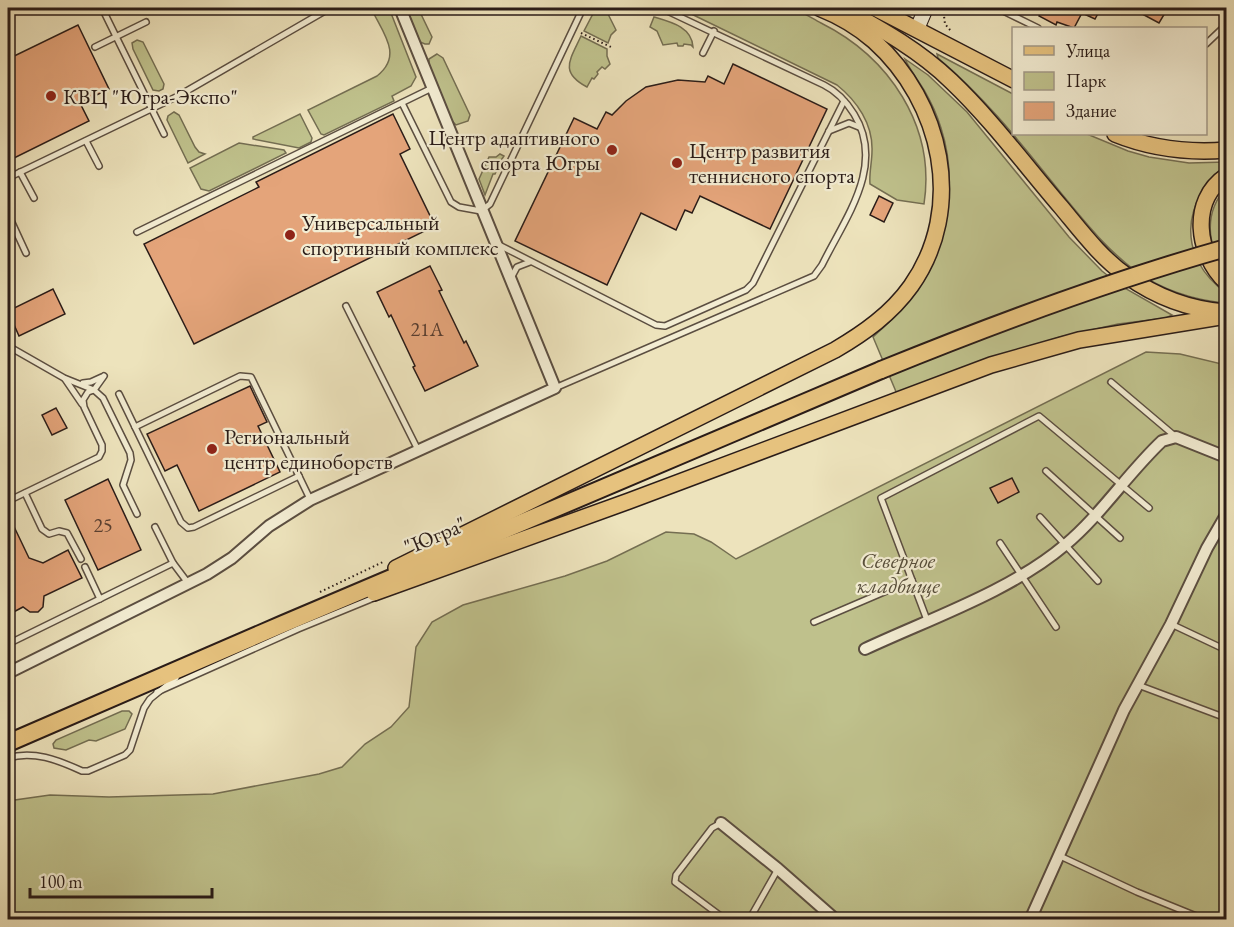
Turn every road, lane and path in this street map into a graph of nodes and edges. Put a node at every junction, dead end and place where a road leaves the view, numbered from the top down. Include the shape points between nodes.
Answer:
1 (102, 8) edge
2 (330, 8) edge
3 (400, 8) edge
4 (583, 8) edge
5 (661, 8) edge
6 (819, 8) edge
7 (841, 8) edge
8 (875, 8) edge
9 (926, 8) edge
10 (943, 8) edge
11 (997, 8) edge
12 (146, 22) dead end
13 (1227, 25) edge
14 (1036, 27) edge
15 (917, 28) junction
16 (573, 29) junction
17 (714, 31) junction
18 (954, 33) dead end
19 (116, 36) junction
20 (1207, 43) edge
21 (94, 47) dead end
22 (611, 47) dead end
23 (703, 53) dead end
24 (1012, 79) edge
25 (432, 88) junction
26 (844, 101) junction
27 (402, 103) junction
28 (152, 109) junction
29 (828, 132) junction
30 (164, 134) dead end
31 (1118, 135) edge
32 (864, 136) junction
33 (86, 141) junction
34 (1227, 150) edge
35 (99, 166) dead end
36 (21, 172) junction
37 (1227, 176) edge
38 (8, 178) edge
39 (34, 198) dead end
40 (481, 211) junction
41 (8, 214) edge
42 (137, 231) dead end
43 (495, 243) junction
44 (1227, 248) edge
45 (26, 253) dead end
46 (532, 262) junction
47 (510, 282) junction
48 (1227, 282) edge
49 (346, 306) dead end
50 (1227, 314) edge
51 (8, 346) edge
52 (64, 378) junction
53 (76, 382) junction
54 (1111, 382) dead end
55 (555, 388) junction
56 (94, 390) junction
57 (119, 394) dead end
58 (84, 407) junction
59 (135, 427) junction
60 (1176, 437) junction
61 (418, 450) junction
62 (1227, 457) edge
63 (1046, 471) dead end
64 (299, 476) junction
65 (1122, 484) junction
66 (25, 493) junction
67 (310, 500) junction
68 (8, 501) edge
69 (1149, 508) dead end
70 (137, 514) dead end
71 (1227, 515) edge
72 (1094, 516) junction
73 (1040, 517) dead end
74 (155, 527) dead end
75 (1120, 538) dead end
76 (1000, 543) dead end
77 (1065, 545) junction
78 (81, 559) dead end
79 (386, 560) dead end
80 (173, 563) junction
81 (85, 567) dead end
82 (449, 567) junction
83 (1022, 575) junction
84 (912, 580) junction
85 (1098, 581) dead end
86 (189, 584) junction
87 (316, 593) dead end
88 (100, 599) junction
89 (927, 620) junction
90 (814, 621) dead end
91 (283, 624) junction
92 (1171, 624) junction
93 (1056, 627) dead end
94 (8, 644) edge
95 (865, 649) dead end
96 (1227, 650) edge
97 (205, 658) junction
98 (8, 672) edge
99 (1138, 685) junction
100 (157, 692) junction
101 (1227, 718) edge
102 (8, 743) edge
103 (8, 758) edge
104 (721, 823) joint
105 (1060, 856) junction
106 (778, 869) junction
107 (726, 920) edge
108 (749, 920) edge
109 (837, 920) edge
110 (1030, 920) edge
111 (1206, 920) edge

1 - 19 lane
2 - 28 lane
3 - 25 street
4 - 16 lane
5 - 17 lane
6 - 91 main road via 865,33 894,61 918,96 933,129 942,191 936,231 921,268 897,303 872,326 835,350
7 - 50 main road via 906,45 937,68 965,95 1089,242 1125,275 1181,304
8 - 15 main road
9 - 15 main road
10 - 18 path via 945,24
11 - 14 lane
12 - 19 lane
13 - 20 lane
15 - 24 main road
16 - 22 path
16 - 40 lane via 490,204
17 - 23 lane
17 - 26 lane via 824,85
19 - 21 lane
19 - 28 lane
25 - 27 lane
25 - 40 street
26 - 29 lane
26 - 32 lane
27 - 40 lane via 451,202
27 - 42 lane
28 - 30 lane
28 - 33 lane
29 - 32 lane via 843,124 855,124
29 - 46 lane via 753,283 746,290 675,322 656,325
31 - 34 main road via 1176,150
32 - 55 lane via 864,179 814,276
33 - 35 lane
33 - 36 lane
36 - 38 lane
36 - 39 lane
37 - 48 main road via 1208,197 1201,231 1211,264
40 - 43 street
41 - 45 lane
43 - 46 lane
43 - 47 street
44 - 91 highway, "Югра", bridge via 1014,318 881,370
46 - 47 lane via 517,267
47 - 55 street
49 - 61 lane
50 - 82 main road via 1079,340 991,365
51 - 52 lane
52 - 53 lane
52 - 58 lane
53 - 56 lane
53 - 56 lane via 91,382 104,376
54 - 60 lane
55 - 61 street
56 - 58 lane via 84,396
56 - 70 lane via 103,398 130,453 123,485
57 - 59 lane
58 - 66 lane via 102,445 99,457
59 - 64 lane via 181,522 188,528
59 - 64 lane via 248,375
60 - 62 street
60 - 65 street via 1161,441
61 - 67 street
63 - 72 lane
64 - 67 lane
65 - 69 lane
65 - 72 street
65 - 84 lane via 1039,417 881,498
66 - 68 lane
66 - 78 lane via 42,529 49,534 67,533
67 - 86 street
71 - 92 street
72 - 75 lane
72 - 77 street
73 - 77 lane
74 - 80 lane
76 - 83 lane
77 - 83 street
77 - 85 lane
79 - 87 path
80 - 86 lane
80 - 88 lane
81 - 88 lane
82 - 91 main road
82 - 100 lane
83 - 89 street
83 - 93 lane
84 - 89 lane
84 - 90 lane
86 - 98 street
88 - 94 lane
89 - 95 street
91 - 97 highway, "Югра"
92 - 96 lane
92 - 99 street
97 - 100 lane
97 - 102 highway, "Югра"
99 - 101 lane
99 - 105 street
100 - 103 lane via 144,708 125,755 88,771 40,755
104 - 106 street
104 - 107 lane via 712,828 676,875 675,882
105 - 110 street
105 - 111 lane
106 - 108 lane
106 - 109 street

